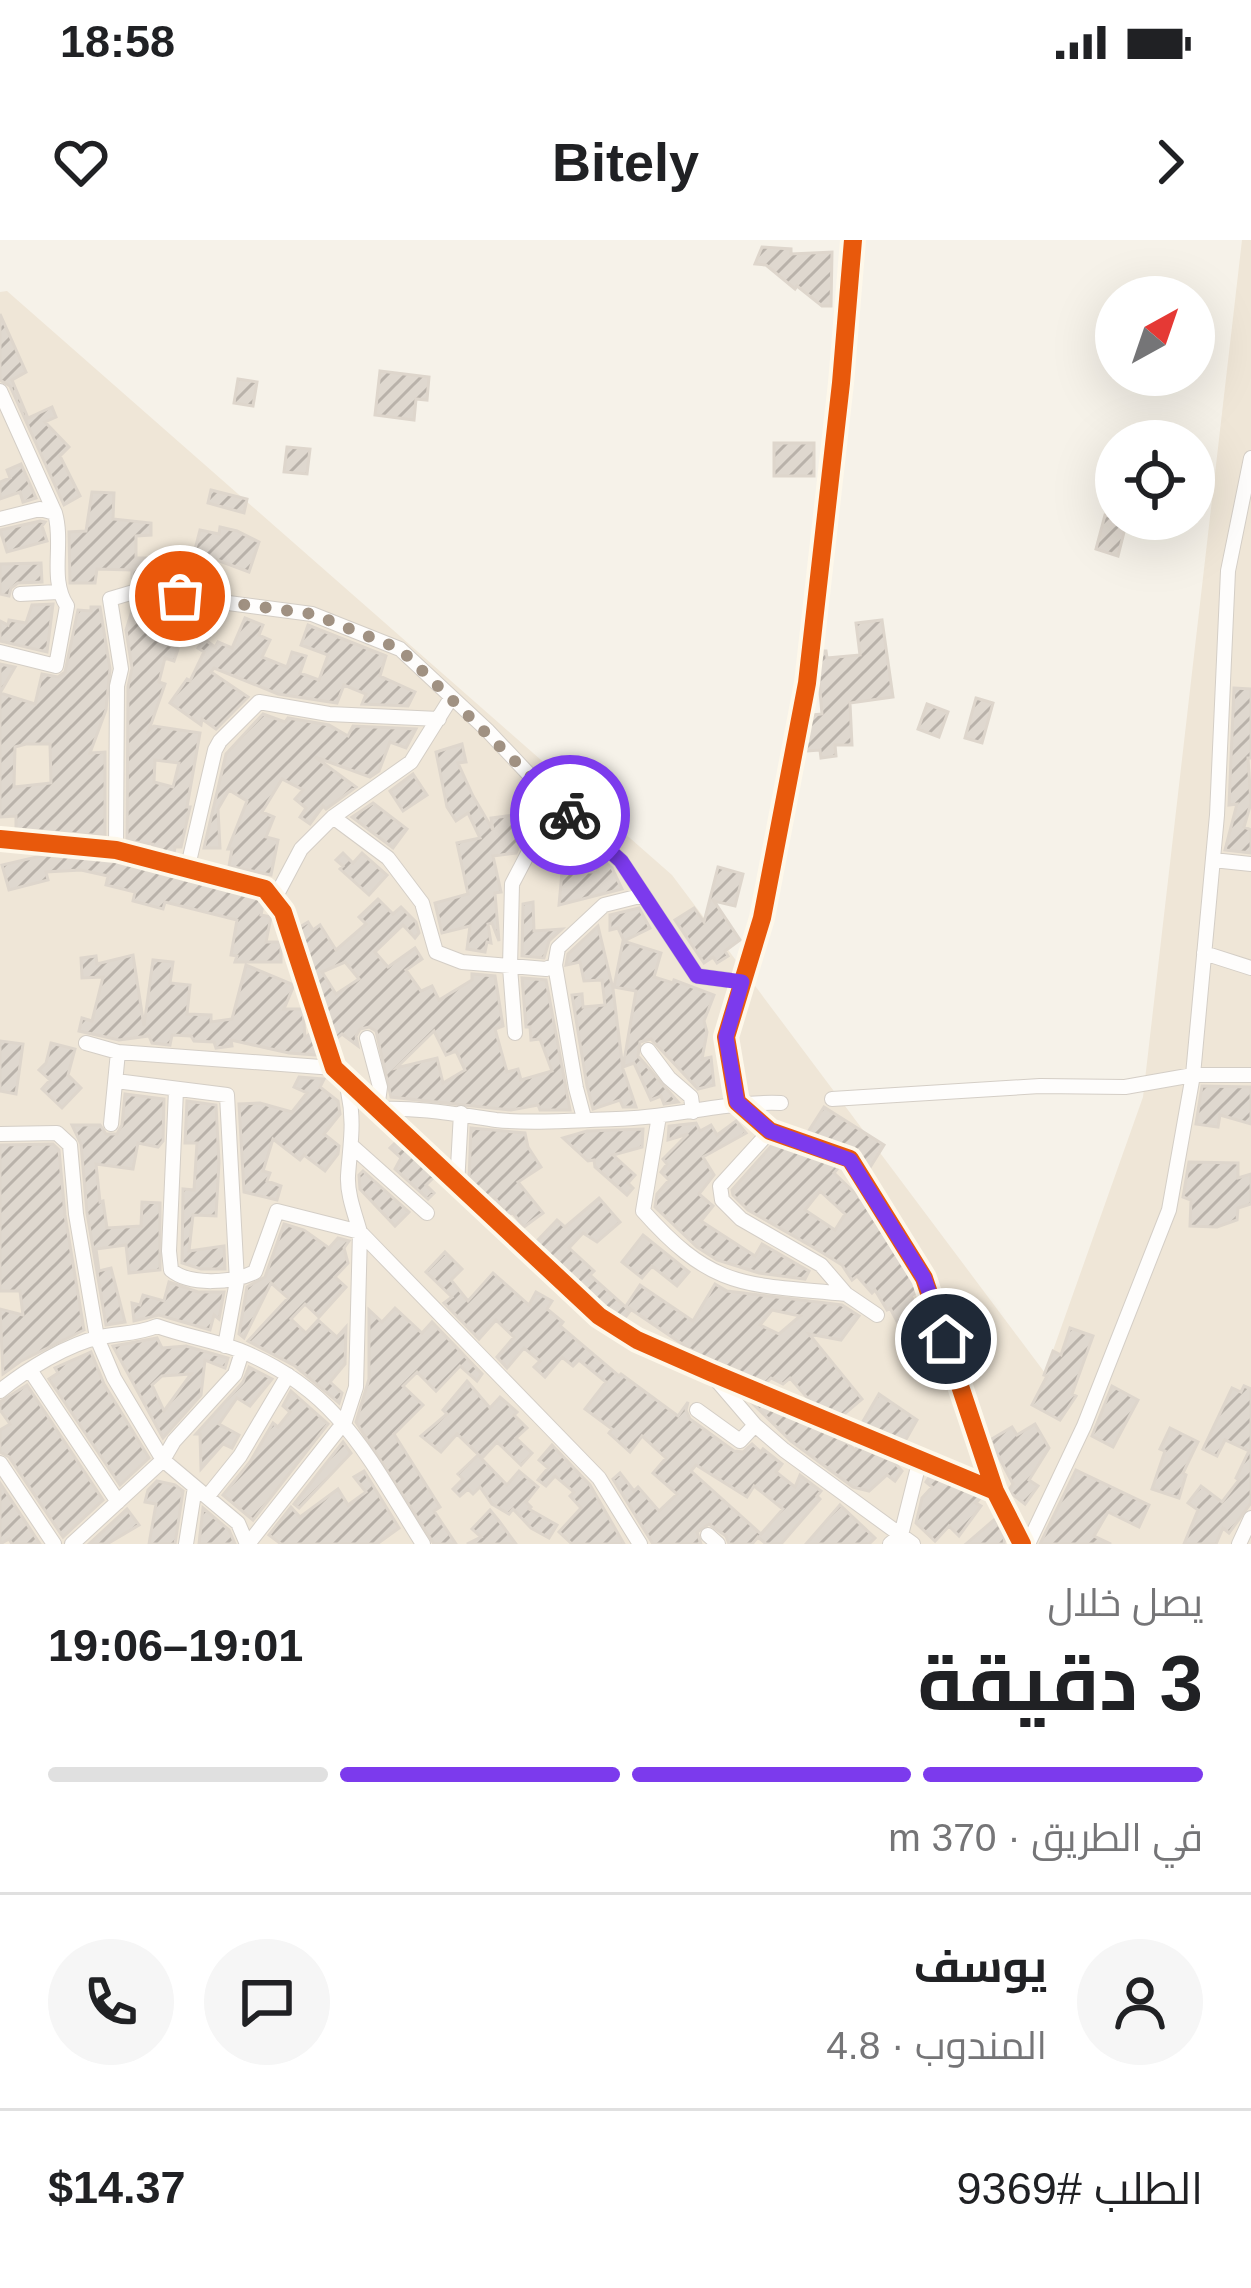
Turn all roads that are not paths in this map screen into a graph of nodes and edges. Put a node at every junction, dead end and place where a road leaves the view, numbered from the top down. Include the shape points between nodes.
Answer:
1 (853, 240) edge
2 (0, 391) edge
3 (1251, 458) edge
4 (56, 513) junction
5 (0, 519) edge
6 (58, 592) junction
7 (20, 594) dead end
8 (0, 652) edge
9 (451, 698) junction
10 (439, 718) junction
11 (555, 802) junction
12 (333, 817) junction
13 (0, 839) edge
14 (116, 850) junction
15 (1213, 860) junction
16 (1251, 864) edge
17 (188, 866) junction
18 (644, 895) junction
19 (275, 898) junction
20 (1204, 953) junction
21 (555, 965) junction
22 (510, 967) junction
23 (1251, 968) edge
24 (742, 982) junction
25 (515, 1033) dead end
26 (368, 1038) dead end
27 (86, 1043) dead end
28 (648, 1050) dead end
29 (118, 1052) junction
30 (334, 1068) junction
31 (1251, 1075) edge
32 (1193, 1076) junction
33 (116, 1081) junction
34 (352, 1085) junction
35 (176, 1090) junction
36 (832, 1099) dead end
37 (737, 1102) junction
38 (781, 1102) dead end
39 (377, 1109) junction
40 (693, 1112) junction
41 (461, 1113) junction
42 (659, 1116) junction
43 (584, 1118) junction
44 (111, 1124) dead end
45 (770, 1131) junction
46 (0, 1134) edge
47 (353, 1147) junction
48 (457, 1185) junction
49 (428, 1213) dead end
50 (360, 1232) junction
51 (237, 1280) junction
52 (845, 1294) junction
53 (877, 1316) dead end
54 (97, 1337) junction
55 (225, 1346) junction
56 (242, 1352) junction
57 (30, 1370) junction
58 (710, 1372) junction
59 (288, 1375) junction
60 (0, 1391) edge
61 (698, 1410) dead end
62 (345, 1421) junction
63 (755, 1425) junction
64 (163, 1460) junction
65 (920, 1460) junction
66 (0, 1463) edge
67 (995, 1491) junction
68 (201, 1492) junction
69 (118, 1502) junction
70 (1251, 1518) edge
71 (901, 1541) edge
72 (53, 1544) edge
73 (72, 1544) edge
74 (186, 1544) edge
75 (248, 1544) edge
76 (423, 1544) edge
77 (640, 1544) edge
78 (1025, 1544) edge
79 (1239, 1544) edge

1 - 24 street via 807,683 762,919
2 - 4 street
3 - 15 street via 1228,571
4 - 5 street
4 - 6 street
6 - 7 street
6 - 8 street via 67,606 56,667
9 - 10 street
9 - 11 street
9 - 14 street via 400,649 313,614 137,591 115,596
10 - 12 street via 411,762
10 - 17 street via 259,702 215,750
11 - 18 street via 621,861
11 - 22 street via 512,884
12 - 19 street via 301,850
12 - 22 street via 388,858 422,903 436,952
13 - 14 street
14 - 17 street
15 - 16 street
15 - 20 street
17 - 19 street
18 - 21 street via 604,905 558,948
18 - 24 street via 697,976
19 - 30 street
20 - 23 street
20 - 32 street
21 - 22 street
21 - 43 street
22 - 25 street
24 - 37 street via 726,1037
26 - 39 street
27 - 29 street
28 - 40 street via 692,1097
29 - 30 street
29 - 33 street
30 - 34 street
31 - 32 street
32 - 36 street via 1125,1087
32 - 78 street via 1169,1210 1084,1426
33 - 35 street
33 - 44 street
34 - 39 street
34 - 47 street
35 - 51 street via 226,1095
35 - 51 street via 171,1270
37 - 38 street
37 - 40 street
37 - 45 street
39 - 41 street
39 - 48 street
40 - 42 street
41 - 43 street
41 - 48 street
42 - 43 street
42 - 52 street via 643,1211 670,1242 739,1284
45 - 52 street via 720,1186 722,1200 821,1265
45 - 67 street via 850,1160 924,1278
46 - 54 street via 56,1133 70,1145
47 - 49 street
47 - 50 street via 348,1177
48 - 58 street via 599,1316
50 - 51 street via 277,1211 255,1272
50 - 62 street via 356,1387
50 - 77 street via 599,1478
51 - 55 street
52 - 53 street
54 - 55 street via 157,1326
54 - 57 street
54 - 64 street
55 - 56 street
56 - 59 street
56 - 64 street via 235,1374
57 - 60 street
57 - 69 street
58 - 63 street
58 - 65 street
59 - 62 street
59 - 68 street via 240,1456
61 - 63 street via 740,1441
62 - 75 street
62 - 76 street
63 - 71 street
64 - 68 street
64 - 69 street
65 - 67 street
65 - 71 street
66 - 72 street
67 - 78 street
68 - 74 street
68 - 75 street via 238,1523
69 - 73 street
70 - 79 street

